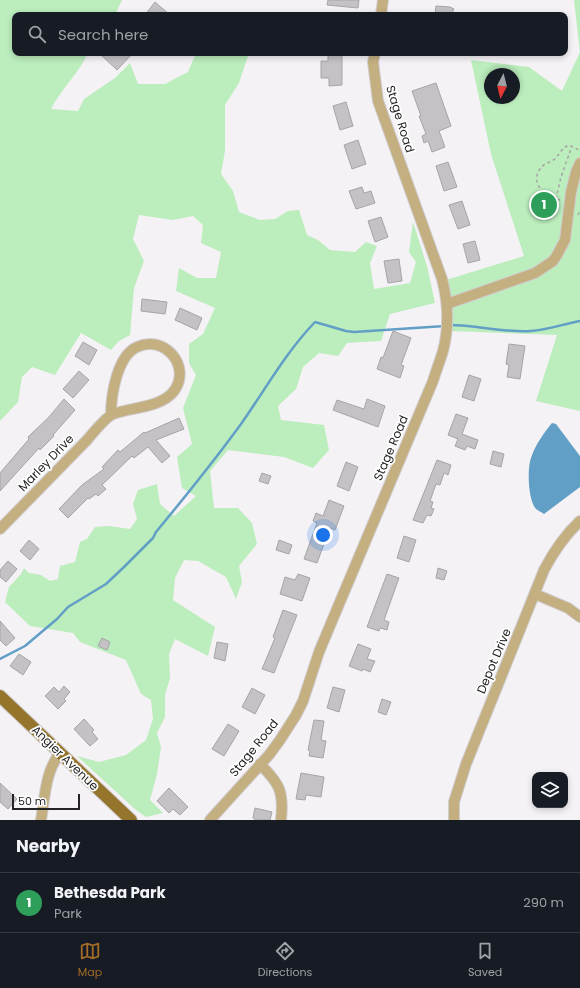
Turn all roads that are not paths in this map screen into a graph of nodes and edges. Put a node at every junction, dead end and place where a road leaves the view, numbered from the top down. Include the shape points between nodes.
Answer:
1 (383, 0) edge
2 (381, 12) edge
3 (374, 56) edge
4 (580, 164) edge
5 (447, 304) junction
6 (111, 415) junction
7 (580, 521) edge
8 (0, 529) edge
9 (535, 594) junction
10 (580, 617) edge
11 (0, 696) edge
12 (60, 753) junction
13 (260, 764) junction
14 (41, 820) edge
15 (130, 820) edge
16 (210, 820) edge
17 (281, 820) edge
18 (454, 820) edge

1 - 2 street
3 - 5 street, Stage Road via 378,101 442,279
4 - 5 street via 569,202 565,240 553,261 535,272
5 - 13 street, Stage Road via 443,350 433,381 334,616 303,701 280,740
6 - 6 street via 113,388 129,352 136,347 150,344 162,347 173,355 181,373 173,392 147,406
6 - 8 street, Marley Drive
7 - 9 street, Depot Drive via 556,548
9 - 10 street via 568,608
9 - 18 street, Depot Drive via 458,785 454,802
11 - 12 main road, Angier Avenue
12 - 14 street via 50,768
12 - 15 main road, Angier Avenue
13 - 16 street, Stage Road
13 - 17 street via 279,787

